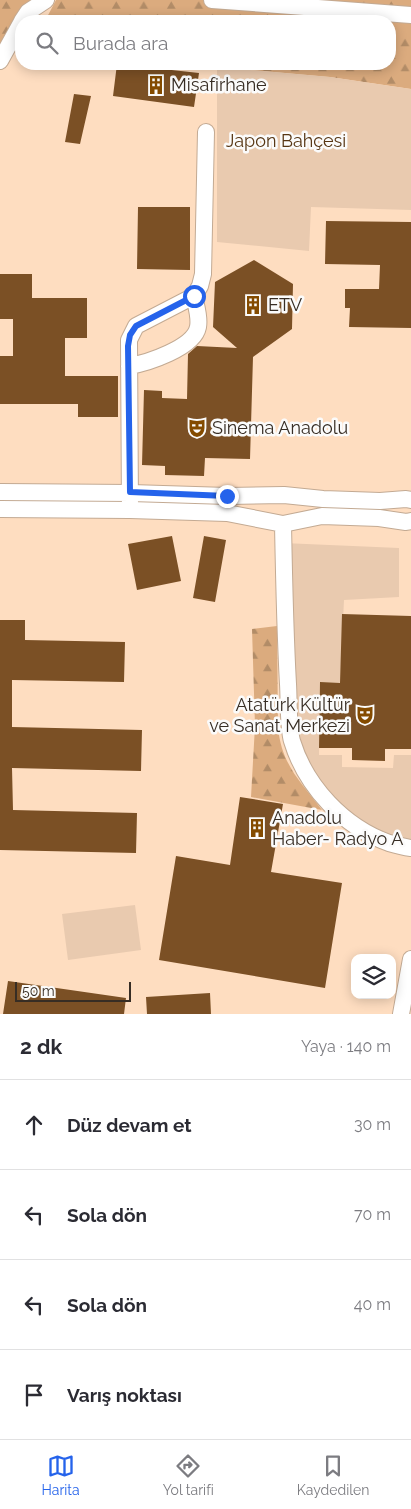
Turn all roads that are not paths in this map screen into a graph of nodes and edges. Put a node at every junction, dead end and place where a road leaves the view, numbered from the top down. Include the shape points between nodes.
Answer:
1 (46, 0) edge
2 (212, 0) edge
3 (26, 15) edge
4 (411, 15) edge
5 (15, 34) edge
6 (0, 61) edge
7 (206, 132) dead end
8 (194, 296) junction
9 (129, 366) junction
10 (0, 492) edge
11 (130, 492) junction
12 (270, 495) junction
13 (298, 496) junction
14 (411, 500) edge
15 (0, 510) edge
16 (130, 510) junction
17 (411, 521) edge
18 (284, 522) junction
19 (411, 848) edge
20 (411, 959) edge
21 (401, 1014) edge

1 - 3 street
2 - 4 street
5 - 6 street
7 - 8 street via 203,274
8 - 9 street via 136,326 129,340
8 - 9 street via 198,329 192,338 168,353
9 - 11 street
10 - 11 street
11 - 12 street
11 - 16 street
12 - 13 street
12 - 18 street
13 - 14 street
13 - 18 street
15 - 16 street
16 - 18 street via 227,513
17 - 18 street via 322,516
18 - 19 street via 291,739 309,778 336,810 370,834
20 - 21 street

